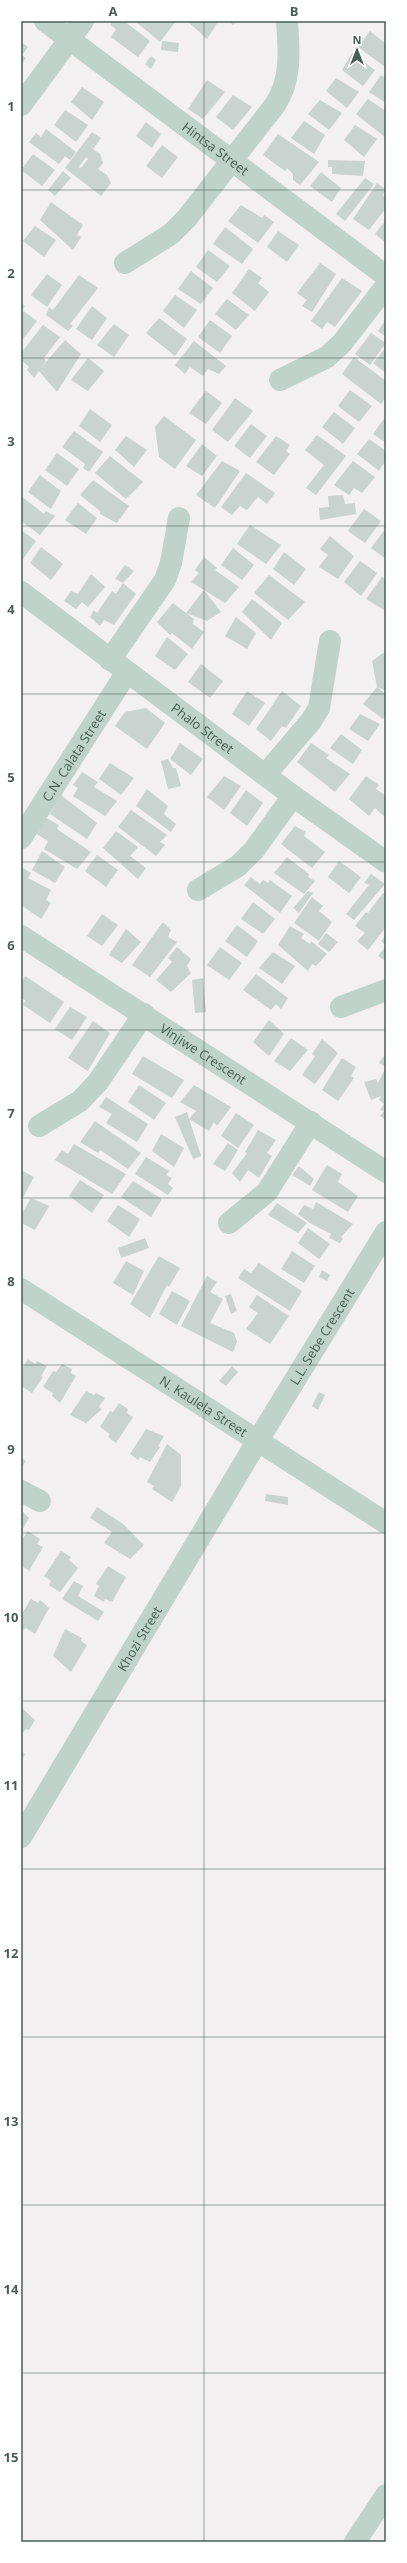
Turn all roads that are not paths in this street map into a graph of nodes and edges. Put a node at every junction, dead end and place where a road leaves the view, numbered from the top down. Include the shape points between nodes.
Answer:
1 (45, 21) edge
2 (83, 21) edge
3 (287, 21) edge
4 (70, 39) junction
5 (21, 105) edge
6 (231, 160) junction
7 (125, 263) dead end
8 (386, 276) edge
9 (386, 286) edge
10 (280, 380) dead end
11 (179, 518) dead end
12 (21, 592) edge
13 (330, 641) dead end
14 (110, 660) junction
15 (127, 672) junction
16 (265, 775) junction
17 (293, 796) junction
18 (23, 830) edge
19 (386, 862) edge
20 (198, 890) dead end
21 (21, 936) edge
22 (386, 990) edge
23 (341, 1008) dead end
24 (144, 1014) junction
25 (311, 1122) junction
26 (39, 1126) dead end
27 (386, 1172) edge
28 (229, 1223) dead end
29 (386, 1232) edge
30 (21, 1289) edge
31 (258, 1440) junction
32 (21, 1491) edge
33 (40, 1502) dead end
34 (386, 1523) edge
35 (21, 1837) edge
36 (386, 2495) edge
37 (355, 2542) edge

1 - 4 street, Hintsa Street
2 - 4 street
3 - 6 street via 289,61 283,92
4 - 5 street
4 - 6 street, Hintsa Street
6 - 7 street via 202,201 171,234
6 - 8 street, Hintsa Street
9 - 10 street via 347,338 327,356
11 - 14 street via 165,580
12 - 14 street, Phalo Street
13 - 16 street via 319,708
14 - 15 street, Phalo Street
15 - 16 street, Phalo Street
15 - 18 street, C.N. Calata Street
16 - 17 street, Phalo Street
17 - 19 street, Phalo Street
17 - 20 street via 258,844 238,866
21 - 24 street, Vinjiwe Crescent
22 - 23 street
24 - 25 street, Vinjiwe Crescent
24 - 26 street via 98,1082 80,1101
25 - 27 street, Vinjiwe Crescent
25 - 28 street via 267,1192
29 - 31 street, L.L. Sebe Crescent
30 - 31 street, N. Kaulela Street
31 - 34 street, N. Kaulela Street
31 - 35 street, Khozi Street
32 - 33 street
36 - 37 street

